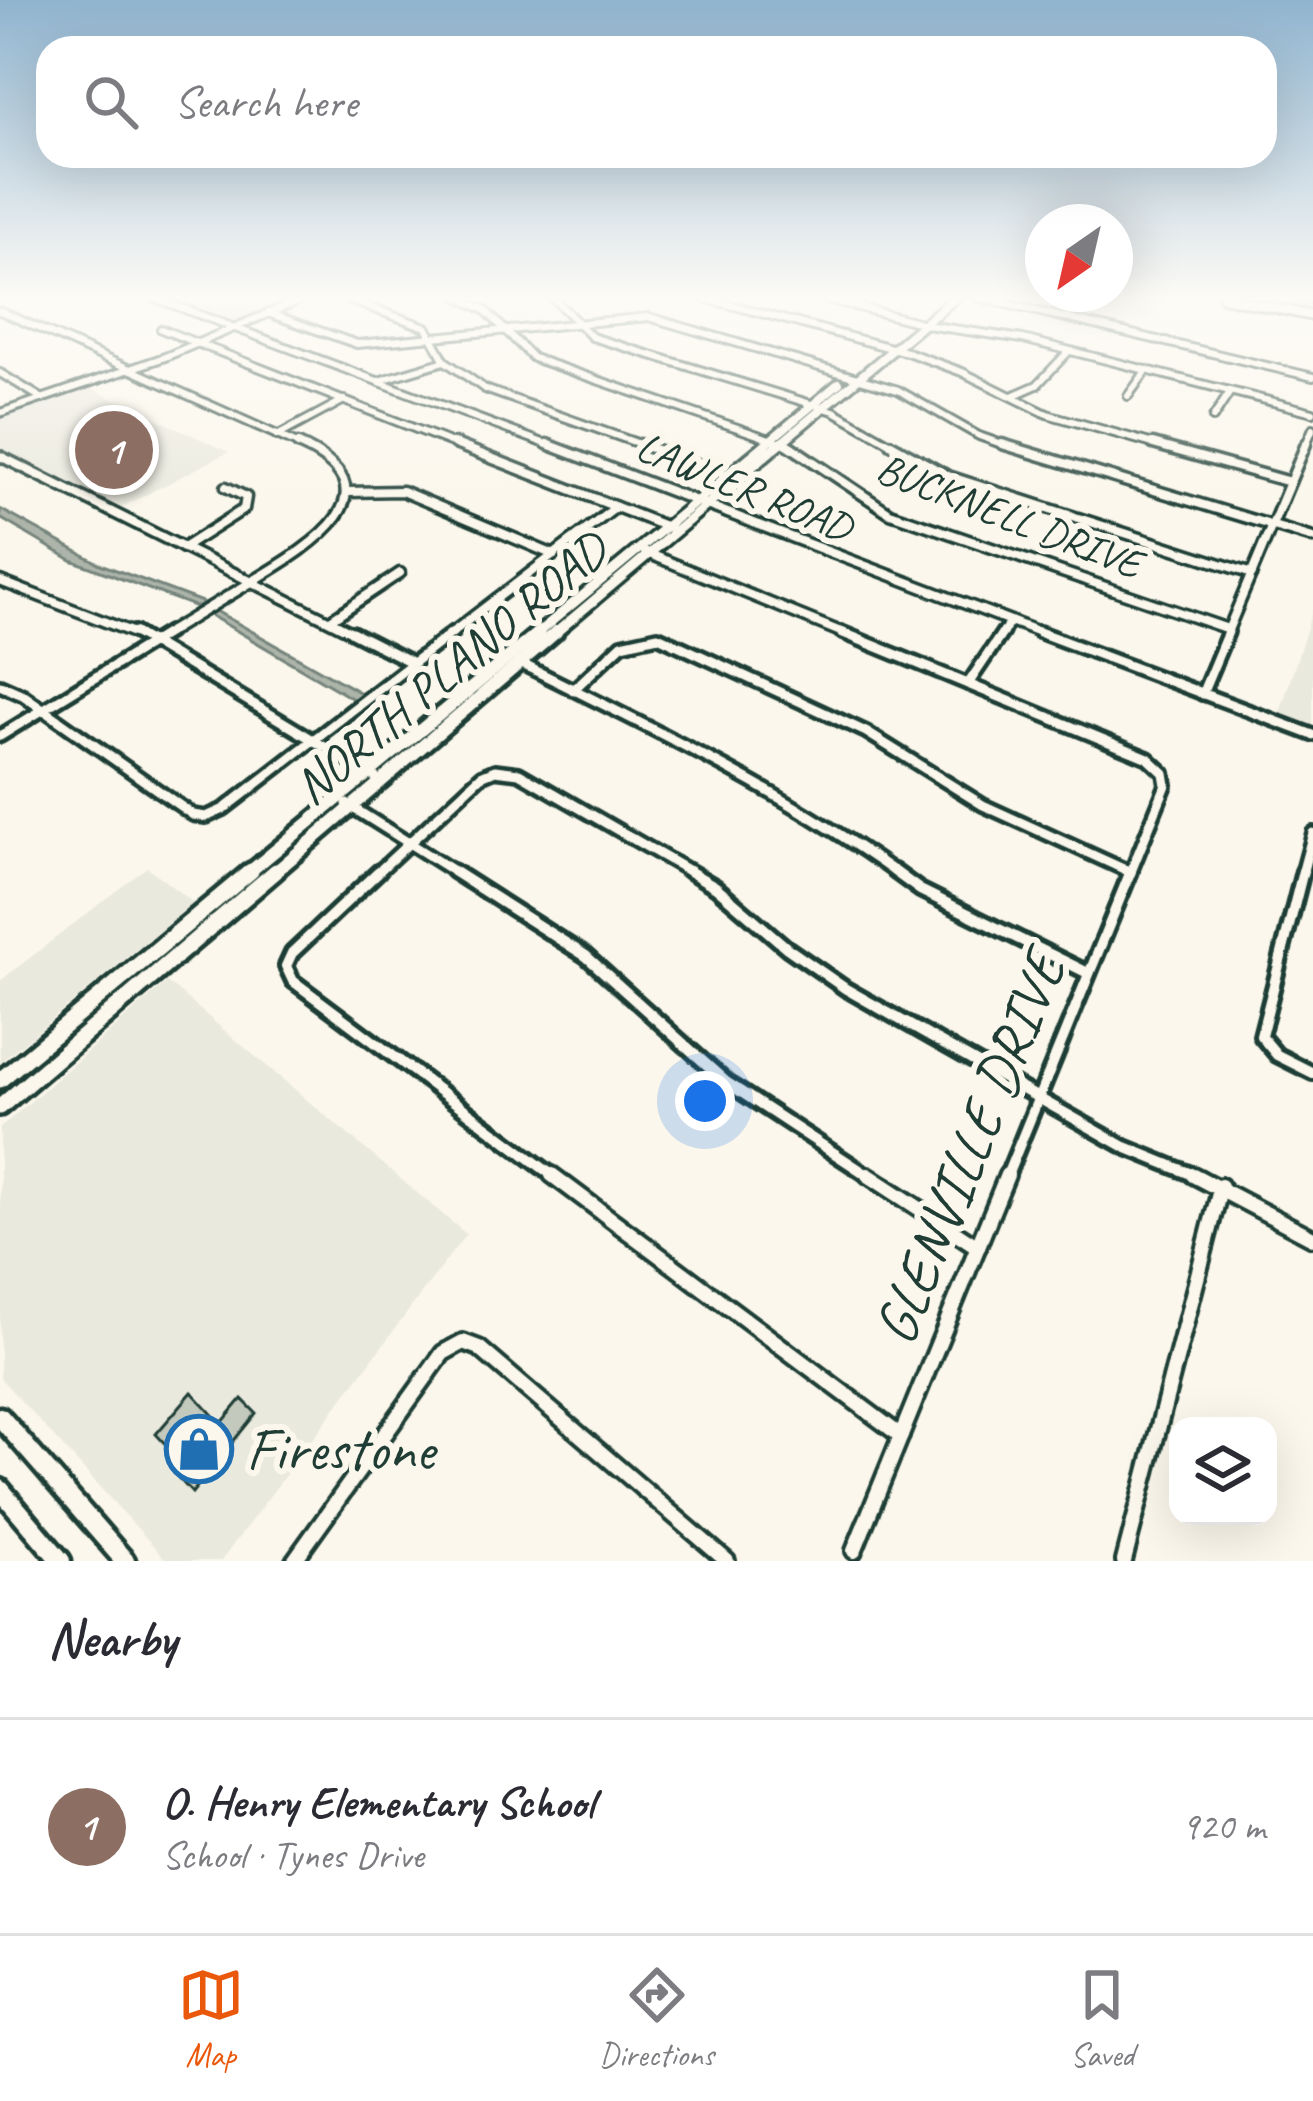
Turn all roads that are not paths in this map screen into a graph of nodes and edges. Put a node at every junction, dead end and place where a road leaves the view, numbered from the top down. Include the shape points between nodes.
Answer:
1 (131, 370) edge
2 (267, 370) edge
3 (349, 370) edge
4 (418, 370) edge
5 (457, 370) edge
6 (565, 370) edge
7 (699, 370) edge
8 (833, 370) edge
9 (861, 370) edge
10 (956, 370) edge
11 (1052, 370) edge
12 (1147, 370) joint
13 (1283, 370) edge
14 (128, 371) junction
15 (0, 373) edge
16 (854, 376) junction
17 (1313, 377) edge
18 (379, 381) junction
19 (1230, 392) junction
20 (1128, 395) dead end
21 (1012, 396) junction
22 (44, 399) junction
23 (344, 400) junction
24 (817, 406) junction
25 (1313, 412) edge
26 (0, 413) edge
27 (1213, 418) dead end
28 (1313, 428) edge
29 (277, 436) junction
30 (777, 440) junction
31 (0, 456) edge
32 (732, 477) junction
33 (1290, 482) junction
34 (226, 487) dead end
35 (347, 492) junction
36 (703, 501) junction
37 (616, 507) junction
38 (1273, 526) junction
39 (670, 528) junction
40 (1313, 538) edge
41 (183, 548) junction
42 (643, 552) junction
43 (554, 555) junction
44 (400, 573) dead end
45 (1252, 574) junction
46 (0, 581) edge
47 (256, 581) junction
48 (330, 620) junction
49 (1010, 622) junction
50 (1228, 629) junction
51 (151, 642) junction
52 (514, 660) junction
53 (412, 663) junction
54 (968, 684) junction
55 (0, 685) edge
56 (573, 690) junction
57 (1202, 694) junction
58 (44, 709) junction
59 (1313, 735) edge
60 (0, 736) edge
61 (314, 740) junction
62 (367, 773) junction
63 (381, 781) junction
64 (344, 802) junction
65 (1313, 833) edge
66 (407, 843) junction
67 (1130, 872) junction
68 (1088, 974) junction
69 (1313, 1073) edge
70 (0, 1080) edge
71 (1038, 1097) junction
72 (0, 1107) edge
73 (1221, 1186) junction
74 (1313, 1238) edge
75 (977, 1247) junction
76 (0, 1417) edge
77 (901, 1436) junction
78 (0, 1489) edge
79 (854, 1550) dead end
80 (296, 1560) edge
81 (61, 1561) edge
82 (125, 1561) edge
83 (727, 1561) edge
84 (1124, 1561) edge

1 - 14 street
2 - 23 street
3 - 18 street, LAWLER ROAD
4 - 18 street
5 - 32 street via 485,389
6 - 30 street, BUCKNELL DRIVE
7 - 24 street
8 - 16 street
9 - 16 main road, NORTH PLANO ROAD
10 - 21 street
11 - 21 street
12 - 19 street
12 - 20 street
13 - 17 street
14 - 22 street
14 - 29 street
15 - 22 street
16 - 24 main road, NORTH PLANO ROAD
16 - 38 street via 979,436
18 - 36 street, LAWLER ROAD
19 - 25 street
19 - 27 street
21 - 33 street via 1048,414
22 - 26 street
23 - 29 street
23 - 37 street
24 - 30 main road, NORTH PLANO ROAD
24 - 45 street via 948,476
28 - 33 street
29 - 35 street via 332,462
30 - 32 main road, NORTH PLANO ROAD
30 - 50 street, BUCKNELL DRIVE via 890,513
31 - 41 street
32 - 36 main road, NORTH PLANO ROAD
33 - 38 street
34 - 41 street via 246,497 244,509
35 - 43 street via 414,495
35 - 47 street via 328,532
36 - 39 main road, NORTH PLANO ROAD
36 - 49 street, LAWLER ROAD
37 - 39 street
37 - 43 street
38 - 40 street
38 - 45 street
39 - 42 main road, NORTH PLANO ROAD
41 - 47 street
42 - 52 main road, NORTH PLANO ROAD
42 - 54 street
43 - 53 street
44 - 48 street
45 - 50 street
46 - 51 street
47 - 48 street
47 - 51 street
48 - 53 street
49 - 54 street
49 - 57 street, LAWLER ROAD
50 - 57 street
51 - 58 street
51 - 61 street
52 - 56 street
52 - 62 main road, NORTH PLANO ROAD
52 - 63 main road, NORTH PLANO ROAD
53 - 61 street
54 - 67 street, GLENVILLE DRIVE via 1148,758 1165,778
55 - 58 street
56 - 67 street via 628,640 658,636 866,732 983,805
56 - 68 street via 757,782 920,890
57 - 59 street, LAWLER ROAD
58 - 60 street
58 - 61 street via 206,817
61 - 62 street
62 - 63 street
62 - 64 main road, NORTH PLANO ROAD
63 - 64 main road, NORTH PLANO ROAD
64 - 66 street
64 - 70 main road, NORTH PLANO ROAD
64 - 72 main road, NORTH PLANO ROAD
65 - 69 street via 1261,1036 1277,1055
66 - 71 street via 481,776 519,773 716,887 845,989
66 - 75 street via 586,956 697,1059 792,1130
66 - 77 street via 302,941 286,966 293,981
67 - 68 street, GLENVILLE DRIVE
68 - 71 street, GLENVILLE DRIVE
71 - 73 street via 1125,1147
71 - 75 street, GLENVILLE DRIVE
73 - 74 street
73 - 84 street
75 - 77 street, GLENVILLE DRIVE
76 - 82 main road
77 - 79 street, GLENVILLE DRIVE
78 - 81 main road
80 - 83 street via 443,1353 463,1342

